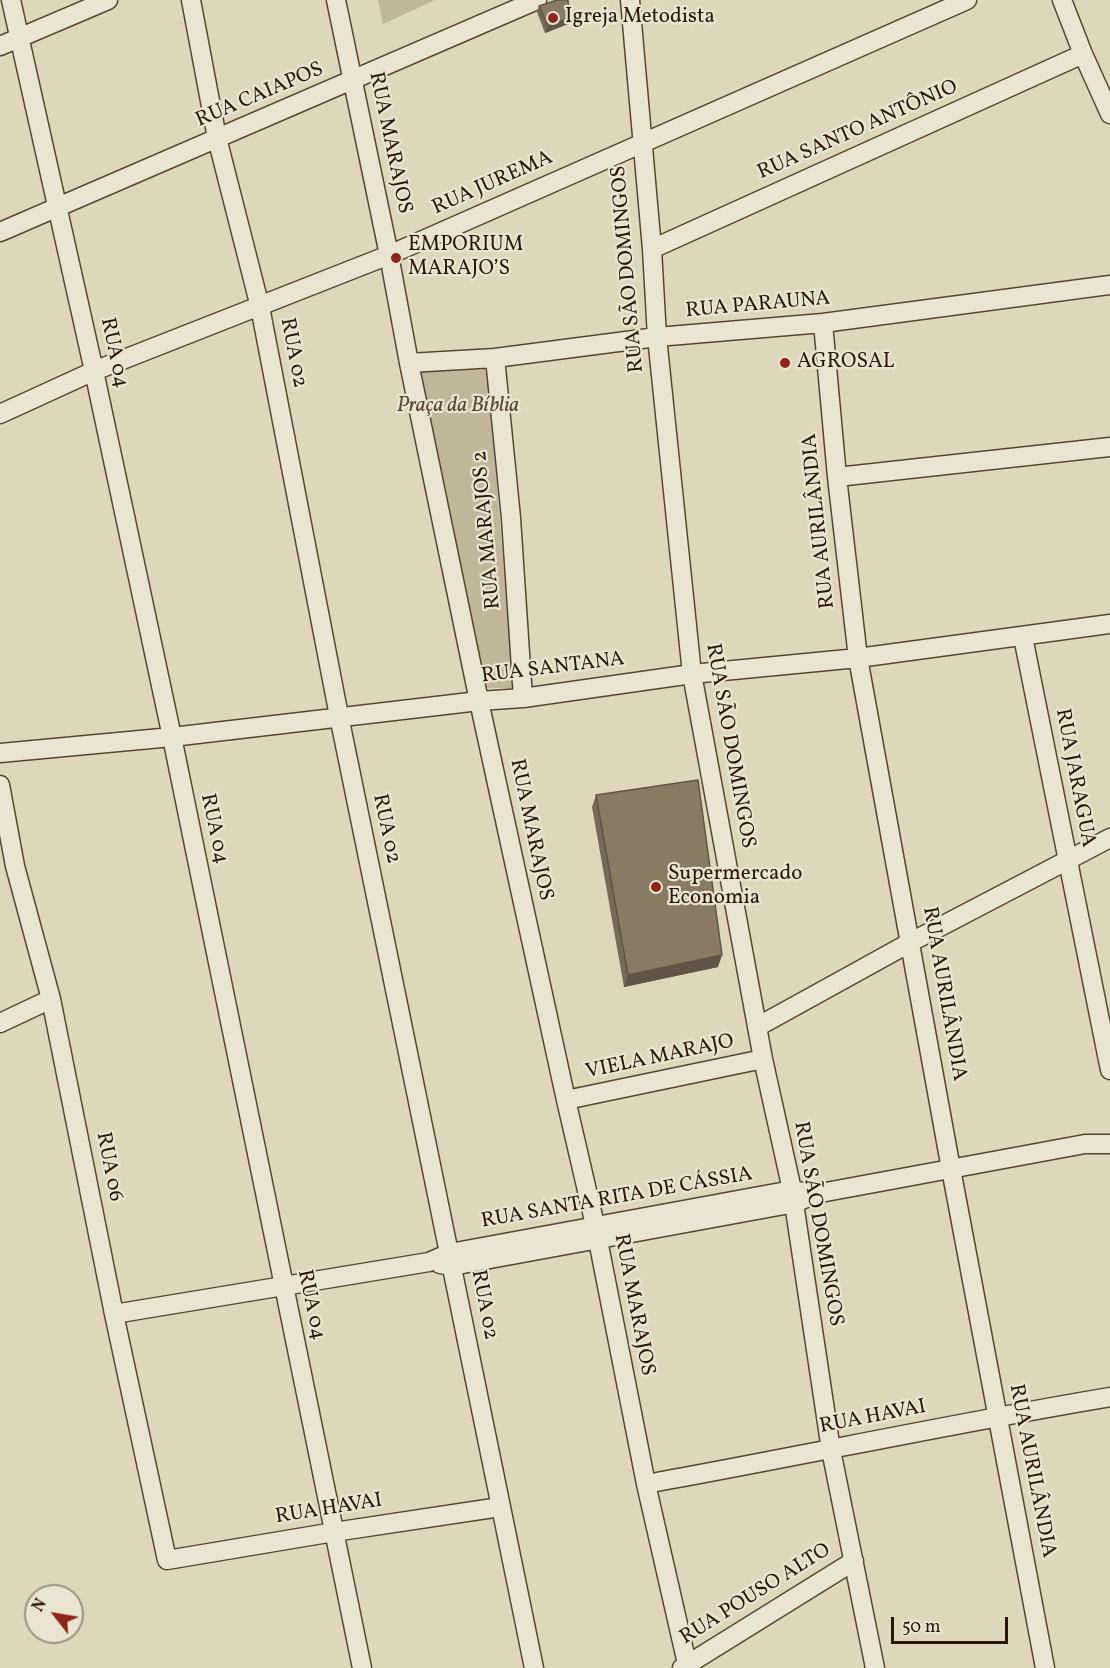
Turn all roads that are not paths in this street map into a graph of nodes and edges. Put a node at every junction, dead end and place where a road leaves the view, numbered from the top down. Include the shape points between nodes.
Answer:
1 (11, 0) edge
2 (108, 0) edge
3 (191, 0) edge
4 (336, 0) edge
5 (537, 0) edge
6 (630, 0) edge
7 (968, 0) edge
8 (1062, 0) edge
9 (19, 38) junction
10 (0, 46) edge
11 (1083, 54) junction
12 (353, 80) junction
13 (1110, 114) edge
14 (217, 138) junction
15 (641, 144) junction
16 (57, 207) junction
17 (0, 232) edge
18 (652, 249) junction
19 (389, 255) junction
20 (1110, 285) edge
21 (260, 307) junction
22 (824, 323) junction
23 (657, 337) junction
24 (495, 358) junction
25 (408, 363) junction
26 (94, 371) junction
27 (0, 414) edge
28 (1110, 447) edge
29 (837, 477) junction
30 (1110, 624) edge
31 (1023, 637) junction
32 (858, 658) junction
33 (692, 674) junction
34 (523, 698) junction
35 (479, 701) junction
36 (339, 716) junction
37 (172, 737) junction
38 (0, 753) edge
39 (0, 785) edge
40 (1110, 838) edge
41 (1067, 861) junction
42 (911, 942) junction
43 (51, 999) junction
44 (0, 1023) edge
45 (758, 1027) junction
46 (763, 1059) junction
47 (1110, 1070) edge
48 (566, 1100) junction
49 (1110, 1130) edge
50 (1084, 1144) junction
51 (1110, 1144) edge
52 (951, 1169) junction
53 (794, 1197) junction
54 (596, 1233) junction
55 (451, 1259) junction
56 (283, 1286) junction
57 (114, 1314) junction
58 (1110, 1397) edge
59 (998, 1416) junction
60 (831, 1450) junction
61 (646, 1484) junction
62 (500, 1507) junction
63 (334, 1532) junction
64 (166, 1560) joint
65 (854, 1561) junction
66 (685, 1667) edge
67 (362, 1668) edge
68 (534, 1668) edge
69 (875, 1668) edge
70 (1045, 1668) edge

1 - 9 street, RUA 04
2 - 9 street
3 - 14 street, RUA 02
4 - 12 street, RUA MARAJOS
5 - 12 street, RUA CAIAPOS
6 - 15 street, RUA SÃO DOMINGOS
7 - 15 street, RUA JUREMA
8 - 11 street
9 - 10 street
9 - 16 street, RUA 04
11 - 13 street
11 - 18 street, RUA SANTO ANTÔNIO
12 - 14 street, RUA CAIAPOS
12 - 19 street, RUA MARAJOS
14 - 16 street, RUA CAIAPOS
14 - 21 street, RUA 02
15 - 18 street, RUA SÃO DOMINGOS
15 - 19 street, RUA JUREMA
16 - 17 street, RUA CAIAPOS
16 - 26 street, RUA 04
18 - 23 street, RUA SÃO DOMINGOS
19 - 21 street, RUA JUREMA
19 - 25 street, RUA MARAJOS
20 - 22 street, RUA PARAUNA
21 - 26 street, RUA JUREMA
21 - 36 street, RUA 02
22 - 23 street, RUA PARAUNA
22 - 29 street, RUA AURILÂNDIA
23 - 24 street, RUA PARAUNA
23 - 33 street, RUA SÃO DOMINGOS
24 - 25 street, RUA PARAUNA
24 - 34 street, RUA MARAJOS 2
25 - 35 street, RUA MARAJOS
26 - 27 street, RUA JUREMA
26 - 37 street, RUA 04
28 - 29 street
29 - 32 street, RUA AURILÂNDIA
30 - 31 street, RUA SANTANA
31 - 32 street, RUA SANTANA
31 - 41 street, RUA JARAGUA
32 - 33 street, RUA SANTANA
32 - 42 street, RUA AURILÂNDIA
33 - 34 street, RUA SANTANA
33 - 45 street, RUA SÃO DOMINGOS
34 - 35 street, RUA SANTANA
35 - 36 street, RUA SANTANA
35 - 48 street, RUA MARAJOS
36 - 37 street, RUA SANTANA
36 - 55 street, RUA 02
37 - 38 street, RUA SANTANA
37 - 56 street, RUA 04
39 - 43 street, RUA 06 via 15,866
40 - 41 street
41 - 42 street
41 - 47 street, RUA JARAGUA
42 - 45 street
42 - 52 street, RUA AURILÂNDIA
43 - 44 street
43 - 57 street, RUA 06
45 - 46 street, RUA SÃO DOMINGOS
46 - 48 street, VIELA MARAJO
46 - 53 street, RUA SÃO DOMINGOS
48 - 54 street, RUA MARAJOS
49 - 50 street, RUA SANTA RITA DE CÁSSIA
50 - 51 street, RUA SANTA RITA DE CÁSSIA
50 - 52 street, RUA SANTA RITA DE CÁSSIA
52 - 53 street, RUA SANTA RITA DE CÁSSIA
52 - 59 street, RUA AURILÂNDIA
53 - 54 street, RUA SANTA RITA DE CÁSSIA
53 - 60 street, RUA SÃO DOMINGOS
54 - 55 street, RUA SANTA RITA DE CÁSSIA
54 - 61 street, RUA MARAJOS
55 - 56 street, RUA SANTA RITA DE CÁSSIA
55 - 62 street, RUA 02
56 - 57 street, RUA SANTA RITA DE CÁSSIA
56 - 63 street, RUA 04
57 - 64 street, RUA 06
58 - 59 street, RUA HAVAI
59 - 60 street, RUA HAVAI
59 - 70 street, RUA AURILÂNDIA
60 - 61 street, RUA HAVAI
60 - 65 street, RUA SÃO DOMINGOS
61 - 66 street, RUA MARAJOS
62 - 63 street, RUA HAVAI
62 - 68 street, RUA 02
63 - 64 street, RUA HAVAI
63 - 67 street, RUA 04
65 - 66 street, RUA POUSO ALTO
65 - 69 street, RUA SÃO DOMINGOS

